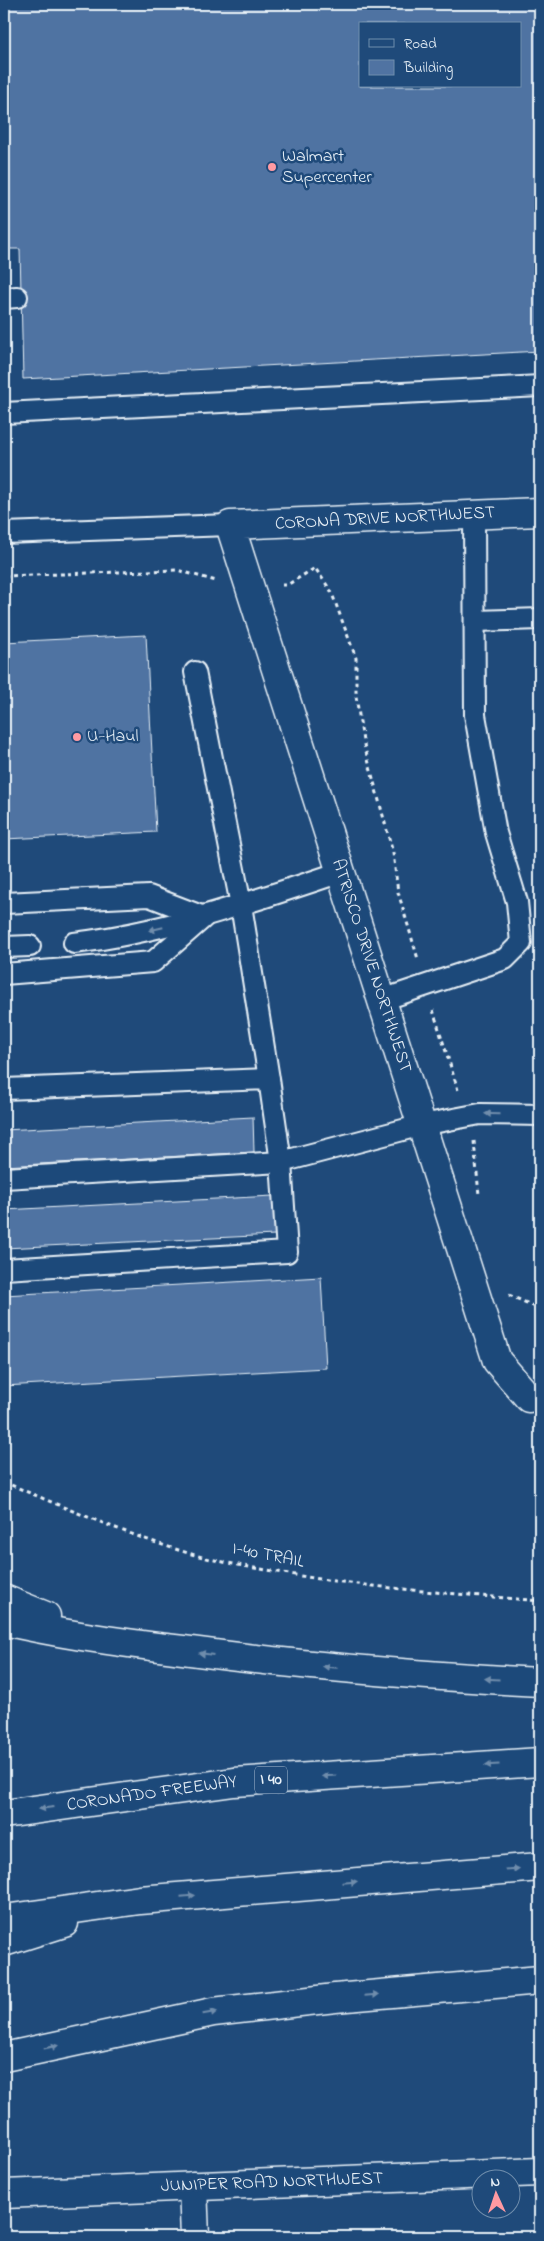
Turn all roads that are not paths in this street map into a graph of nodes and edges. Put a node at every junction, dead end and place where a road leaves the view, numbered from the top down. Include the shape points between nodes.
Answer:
1 (540, 386) edge
2 (4, 414) edge
3 (540, 512) edge
4 (474, 515) junction
5 (230, 526) junction
6 (4, 533) edge
7 (540, 619) edge
8 (474, 621) junction
9 (195, 672) dead end
10 (341, 872) junction
11 (4, 903) edge
12 (242, 905) junction
13 (204, 917) junction
14 (74, 944) dead end
15 (30, 946) dead end
16 (4, 948) edge
17 (4, 974) edge
18 (382, 1000) junction
19 (269, 1079) junction
20 (4, 1089) edge
21 (540, 1115) edge
22 (422, 1126) junction
23 (281, 1162) junction
24 (4, 1178) edge
25 (4, 1269) edge
26 (535, 1397) edge
27 (4, 1599) edge
28 (4, 1621) edge
29 (111, 1640) junction
30 (540, 1682) edge
31 (540, 1762) edge
32 (4, 1814) edge
33 (540, 1867) edge
34 (140, 1900) junction
35 (4, 1919) edge
36 (4, 1942) edge
37 (540, 1980) edge
38 (4, 2057) edge
39 (540, 2172) edge
40 (192, 2186) junction
41 (4, 2194) edge
42 (195, 2237) edge

1 - 2 lane
3 - 4 main road, CORONA DRIVE NORTHWEST
4 - 5 main road, CORONA DRIVE NORTHWEST
4 - 8 lane
5 - 6 lane
5 - 10 main road, ATRISCO DRIVE NORTHWEST
7 - 8 lane
8 - 18 lane via 475,715 496,833 517,902 521,943 505,959
9 - 12 lane
10 - 12 lane
10 - 18 main road, ATRISCO DRIVE NORTHWEST
11 - 13 lane via 149,896
12 - 13 lane
12 - 19 lane
13 -> 14 lane via 113,939
13 - 17 lane via 153,962
15 - 16 lane
18 - 22 main road, ATRISCO DRIVE NORTHWEST
19 - 20 lane
19 - 23 lane
21 -> 22 lane via 480,1114
22 - 23 lane
22 - 26 main road, ATRISCO DRIVE NORTHWEST via 497,1361
23 - 24 lane
23 - 25 lane via 287,1252
27 - 29 main road
28 - 29 main road via 50,1632
30 -> 29 main road via 429,1676 255,1660
31 -> 32 main road, CORONADO FREEWAY / I 40 via 234,1782
34 -> 33 main road
34 - 35 main road
34 - 36 main road
38 -> 37 main road via 213,2012
39 - 40 main road, JUNIPER ROAD NORTHWEST
40 - 41 main road, JUNIPER ROAD NORTHWEST
40 - 42 main road

